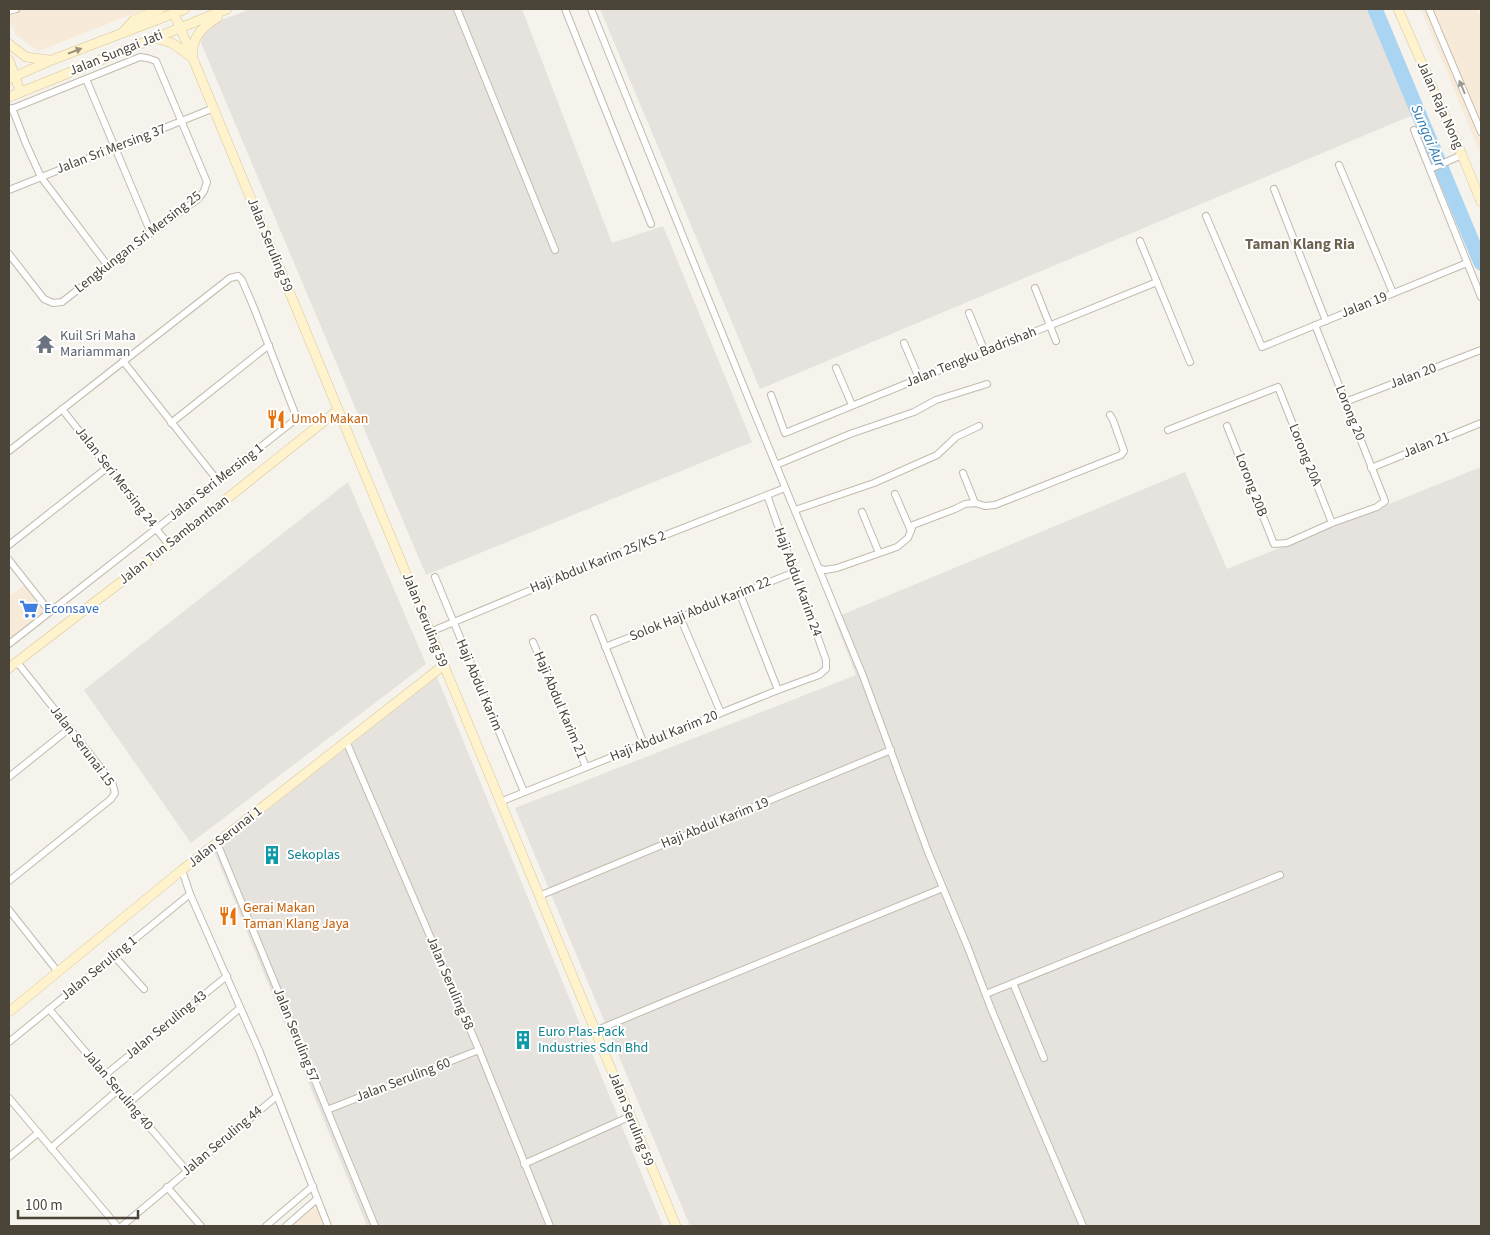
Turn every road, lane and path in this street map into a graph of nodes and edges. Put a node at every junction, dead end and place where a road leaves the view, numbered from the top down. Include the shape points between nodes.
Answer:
1 (16, 9) edge
2 (160, 9) edge
3 (185, 9) edge
4 (227, 9) edge
5 (231, 9) edge
6 (457, 9) edge
7 (565, 9) edge
8 (591, 9) edge
9 (1398, 9) edge
10 (1430, 9) edge
11 (9, 11) edge
12 (174, 13) junction
13 (181, 28) junction
14 (123, 32) junction
15 (153, 38) junction
16 (9, 44) edge
17 (193, 58) junction
18 (9, 60) edge
19 (52, 60) junction
20 (12, 78) edge
21 (86, 79) junction
22 (20, 92) junction
23 (9, 97) edge
24 (214, 108) junction
25 (10, 109) edge
26 (182, 122) junction
27 (1414, 130) dead end
28 (1481, 132) edge
29 (115, 148) junction
30 (1462, 155) junction
31 (1339, 165) dead end
32 (1430, 170) junction
33 (41, 177) junction
34 (1274, 189) dead end
35 (9, 190) edge
36 (1481, 202) edge
37 (1206, 216) dead end
38 (651, 224) dead end
39 (151, 233) junction
40 (1140, 241) dead end
41 (555, 250) dead end
42 (9, 254) edge
43 (1467, 263) junction
44 (108, 266) junction
45 (1156, 282) junction
46 (1036, 288) dead end
47 (1393, 293) junction
48 (1481, 297) edge
49 (968, 313) dead end
50 (1326, 321) junction
51 (1050, 325) junction
52 (1315, 325) junction
53 (1056, 341) dead end
54 (904, 343) dead end
55 (269, 345) junction
56 (1481, 350) edge
57 (984, 352) junction
58 (123, 361) junction
59 (1190, 362) dead end
60 (836, 368) dead end
61 (919, 378) junction
62 (987, 384) dead end
63 (771, 395) dead end
64 (1345, 402) junction
65 (852, 405) junction
66 (62, 409) junction
67 (338, 410) junction
68 (1110, 414) dead end
69 (172, 422) junction
70 (1481, 423) edge
71 (979, 426) dead end
72 (1227, 426) dead end
73 (1168, 430) dead end
74 (9, 451) edge
75 (776, 465) junction
76 (108, 467) junction
77 (1371, 468) junction
78 (963, 473) dead end
79 (218, 481) junction
80 (785, 488) junction
81 (895, 494) dead end
82 (767, 495) junction
83 (975, 503) junction
84 (795, 510) junction
85 (862, 512) dead end
86 (1332, 524) junction
87 (911, 531) junction
88 (162, 536) junction
89 (9, 545) edge
90 (879, 554) junction
91 (9, 560) edge
92 (818, 568) junction
93 (795, 572) junction
94 (435, 577) dead end
95 (740, 594) junction
96 (50, 612) junction
97 (680, 617) junction
98 (594, 618) dead end
99 (453, 622) junction
100 (430, 632) junction
101 (533, 642) dead end
102 (9, 644) edge
103 (606, 647) junction
104 (17, 662) junction
105 (444, 664) junction
106 (9, 668) edge
107 (826, 669) joint
108 (778, 690) junction
109 (721, 713) junction
110 (70, 728) junction
111 (346, 741) junction
112 (644, 744) junction
113 (891, 750) junction
114 (586, 767) junction
115 (9, 778) edge
116 (524, 792) junction
117 (500, 802) junction
118 (217, 843) junction
119 (182, 870) junction
120 (1280, 875) dead end
121 (9, 881) edge
122 (943, 888) junction
123 (190, 894) junction
124 (540, 896) junction
125 (9, 910) edge
126 (114, 956) junction
127 (58, 972) junction
128 (227, 976) junction
129 (1014, 983) junction
130 (144, 989) dead end
131 (986, 994) junction
132 (240, 1008) junction
133 (49, 1009) junction
134 (9, 1012) edge
135 (595, 1031) junction
136 (9, 1042) edge
137 (479, 1050) junction
138 (1044, 1058) dead end
139 (105, 1075) junction
140 (118, 1090) junction
141 (277, 1096) junction
142 (9, 1098) edge
143 (129, 1103) junction
144 (327, 1110) junction
145 (630, 1116) junction
146 (38, 1132) junction
147 (50, 1148) junction
148 (9, 1157) edge
149 (524, 1164) junction
150 (187, 1171) junction
151 (313, 1186) junction
152 (167, 1187) junction
153 (317, 1199) junction
154 (117, 1226) edge
155 (122, 1226) edge
156 (201, 1226) edge
157 (266, 1226) edge
158 (286, 1226) edge
159 (328, 1226) edge
160 (376, 1226) edge
161 (550, 1226) edge
162 (676, 1226) edge
163 (1083, 1226) edge

1 - 11 street
2 - 14 main road via 134,20
3 - 12 main road, Jalan Sungai Jati
4 - 13 main road, Jalan Sungai Jati
5 - 17 main road via 199,32 192,48
6 - 41 street
7 - 38 street
8 - 75 street
9 - 30 main road, Jalan Raja Nong
28 -> 10 street
12 - 13 main road, Jalan Seruling 59
12 - 14 main road, Jalan Sungai Jati
13 - 15 main road, Jalan Sungai Jati
13 - 17 main road, Jalan Seruling 59
19 -> 14 main road, Jalan Sungai Jati
15 - 17 main road via 172,42
15 - 22 main road, Jalan Sungai Jati
16 - 19 main road via 26,57
17 - 24 main road, Jalan Seruling 59
18 - 20 main road
19 - 20 main road, Jalan Sungai Jati
20 - 22 main road
21 - 25 street, Lengkungan Sri Mersing 25
21 - 26 street, Lengkungan Sri Mersing 25 via 140,58 156,61
21 - 29 street
22 - 23 main road, Jalan Sungai Jati
24 - 26 street, Jalan Sri Mersing 37
24 - 67 main road, Jalan Seruling 59
25 - 33 street
26 - 29 street, Jalan Sri Mersing 37
26 - 39 street, Lengkungan Sri Mersing 25 via 207,182 198,198
27 - 32 street
29 - 33 street, Jalan Sri Mersing 37
29 - 39 street
30 - 32 street
30 - 36 main road, Jalan Raja Nong
31 - 47 street
32 - 43 street
33 - 35 street, Jalan Sri Mersing 37
33 - 44 street
34 - 50 street
37 - 52 street, Jalan 19 via 1262,347
39 - 44 street, Lengkungan Sri Mersing 25
40 - 45 street
42 - 44 street, Lengkungan Sri Mersing 25 via 44,300 53,303 62,302
43 - 47 street, Jalan 19
43 - 48 street
45 - 51 street, Jalan Tengku Badrishah
45 - 59 street
46 - 51 street
47 - 50 street, Jalan 19
49 - 57 street
50 - 52 street, Jalan 19
51 - 53 street
51 - 57 street, Jalan Tengku Badrishah
52 - 64 street, Lorong 20
54 - 61 street
55 - 58 street, Jalan Seri Mersing 1 via 238,276 230,278
55 - 69 street
55 - 79 street, Jalan Seri Mersing 1 via 295,420
56 - 64 street, Jalan 20
57 - 61 street, Jalan Tengku Badrishah
58 - 66 street
58 - 69 street
60 - 65 street
61 - 65 street, Jalan Tengku Badrishah
62 - 75 street via 936,400 914,412
63 - 65 street, Jalan Tengku Badrishah via 785,433
64 - 77 street, Lorong 20
66 - 74 street
66 - 76 street, Jalan Seri Mersing 24
67 - 88 main road, Jalan Tun Sambanthan
67 - 100 main road, Jalan Seruling 59
68 - 83 street via 1124,451 1121,455 995,505
69 - 79 street
70 - 77 street, Jalan 21
71 - 84 street via 956,437 937,455 874,483
72 - 86 street, Lorong 20B via 1274,544 1287,543
73 - 86 street, Lorong 20A via 1278,387
75 - 80 street
76 - 88 street, Jalan Seri Mersing 24
76 - 89 street
77 - 86 street, Lorong 20 via 1385,501
78 - 83 street
79 - 88 street, Jalan Seri Mersing 1
80 - 82 street, Haji Abdul Karim 25/KS 2
80 - 84 street
81 - 87 street
82 - 93 street, Haji Abdul Karim 24
82 - 99 street, Haji Abdul Karim 25/KS 2
83 - 87 street via 913,525
84 - 92 street
85 - 90 street
87 - 90 street via 897,547
88 - 96 street, Jalan Seri Mersing 1
88 - 104 main road, Jalan Tun Sambanthan
90 - 92 street via 837,568
91 - 96 street
92 - 113 street
93 - 95 street, Solok Haji Abdul Karim 22
93 - 107 street, Haji Abdul Karim 24 via 826,660
94 - 99 street, Haji Abdul Karim
95 - 97 street, Solok Haji Abdul Karim 22
95 - 108 street
96 - 102 street, Jalan Seri Mersing 1
97 - 103 street, Solok Haji Abdul Karim 22
97 - 109 street
98 - 103 street
99 - 100 street, Haji Abdul Karim 25/KS 2
99 - 116 street, Haji Abdul Karim
100 - 105 main road, Jalan Seruling 59
101 - 114 street, Haji Abdul Karim 21
103 - 112 street
104 - 106 main road, Jalan Tun Sambanthan
104 - 110 street, Jalan Serunai 15
105 - 111 main road, Jalan Serunai 1
105 - 117 main road, Jalan Seruling 59
107 - 108 street, Haji Abdul Karim 20 via 820,675
108 - 109 street, Haji Abdul Karim 20
109 - 112 street, Haji Abdul Karim 20
110 - 115 street
110 - 121 street, Jalan Serunai 15 via 112,782 115,793
111 - 118 main road, Jalan Serunai 1
111 - 137 street, Jalan Seruling 58
112 - 114 street, Haji Abdul Karim 20
113 - 122 street
113 - 124 street, Haji Abdul Karim 19
114 - 116 street, Haji Abdul Karim 20
116 - 117 street, Haji Abdul Karim 20
117 - 124 main road, Jalan Seruling 59
118 - 119 main road, Jalan Serunai 1
118 - 144 street, Jalan Seruling 57
119 - 123 street
119 - 127 main road, Jalan Serunai 1
120 - 129 street
122 - 131 street
122 - 135 street
123 - 126 street, Jalan Seruling 1
123 - 128 street
124 - 135 main road, Jalan Seruling 59
125 - 127 street
126 - 130 street
126 - 133 street, Jalan Seruling 1
127 - 134 main road, Jalan Serunai 1
128 - 132 street
128 - 139 street, Jalan Seruling 43
129 - 131 street
129 - 138 street
131 - 163 street
132 - 141 street
132 - 143 street
133 - 136 street, Jalan Seruling 1
133 - 139 street, Jalan Seruling 40
135 - 145 main road, Jalan Seruling 59
137 - 144 street, Jalan Seruling 60
137 - 149 street, Jalan Seruling 58
139 - 140 street, Jalan Seruling 40
140 - 143 street, Jalan Seruling 40
140 - 147 street
141 - 150 street, Jalan Seruling 44
141 - 151 street
142 - 146 street
143 - 150 street, Jalan Seruling 40
144 - 160 street, Jalan Seruling 57
145 - 149 street
145 - 162 main road, Jalan Seruling 59
146 - 147 street
146 - 148 street
147 - 154 street
149 - 161 street, Jalan Seruling 58
150 - 152 street, Jalan Seruling 44
151 - 153 street
151 - 157 street
152 - 155 street, Jalan Seruling 44
152 - 156 street
153 - 158 street
153 - 159 street

